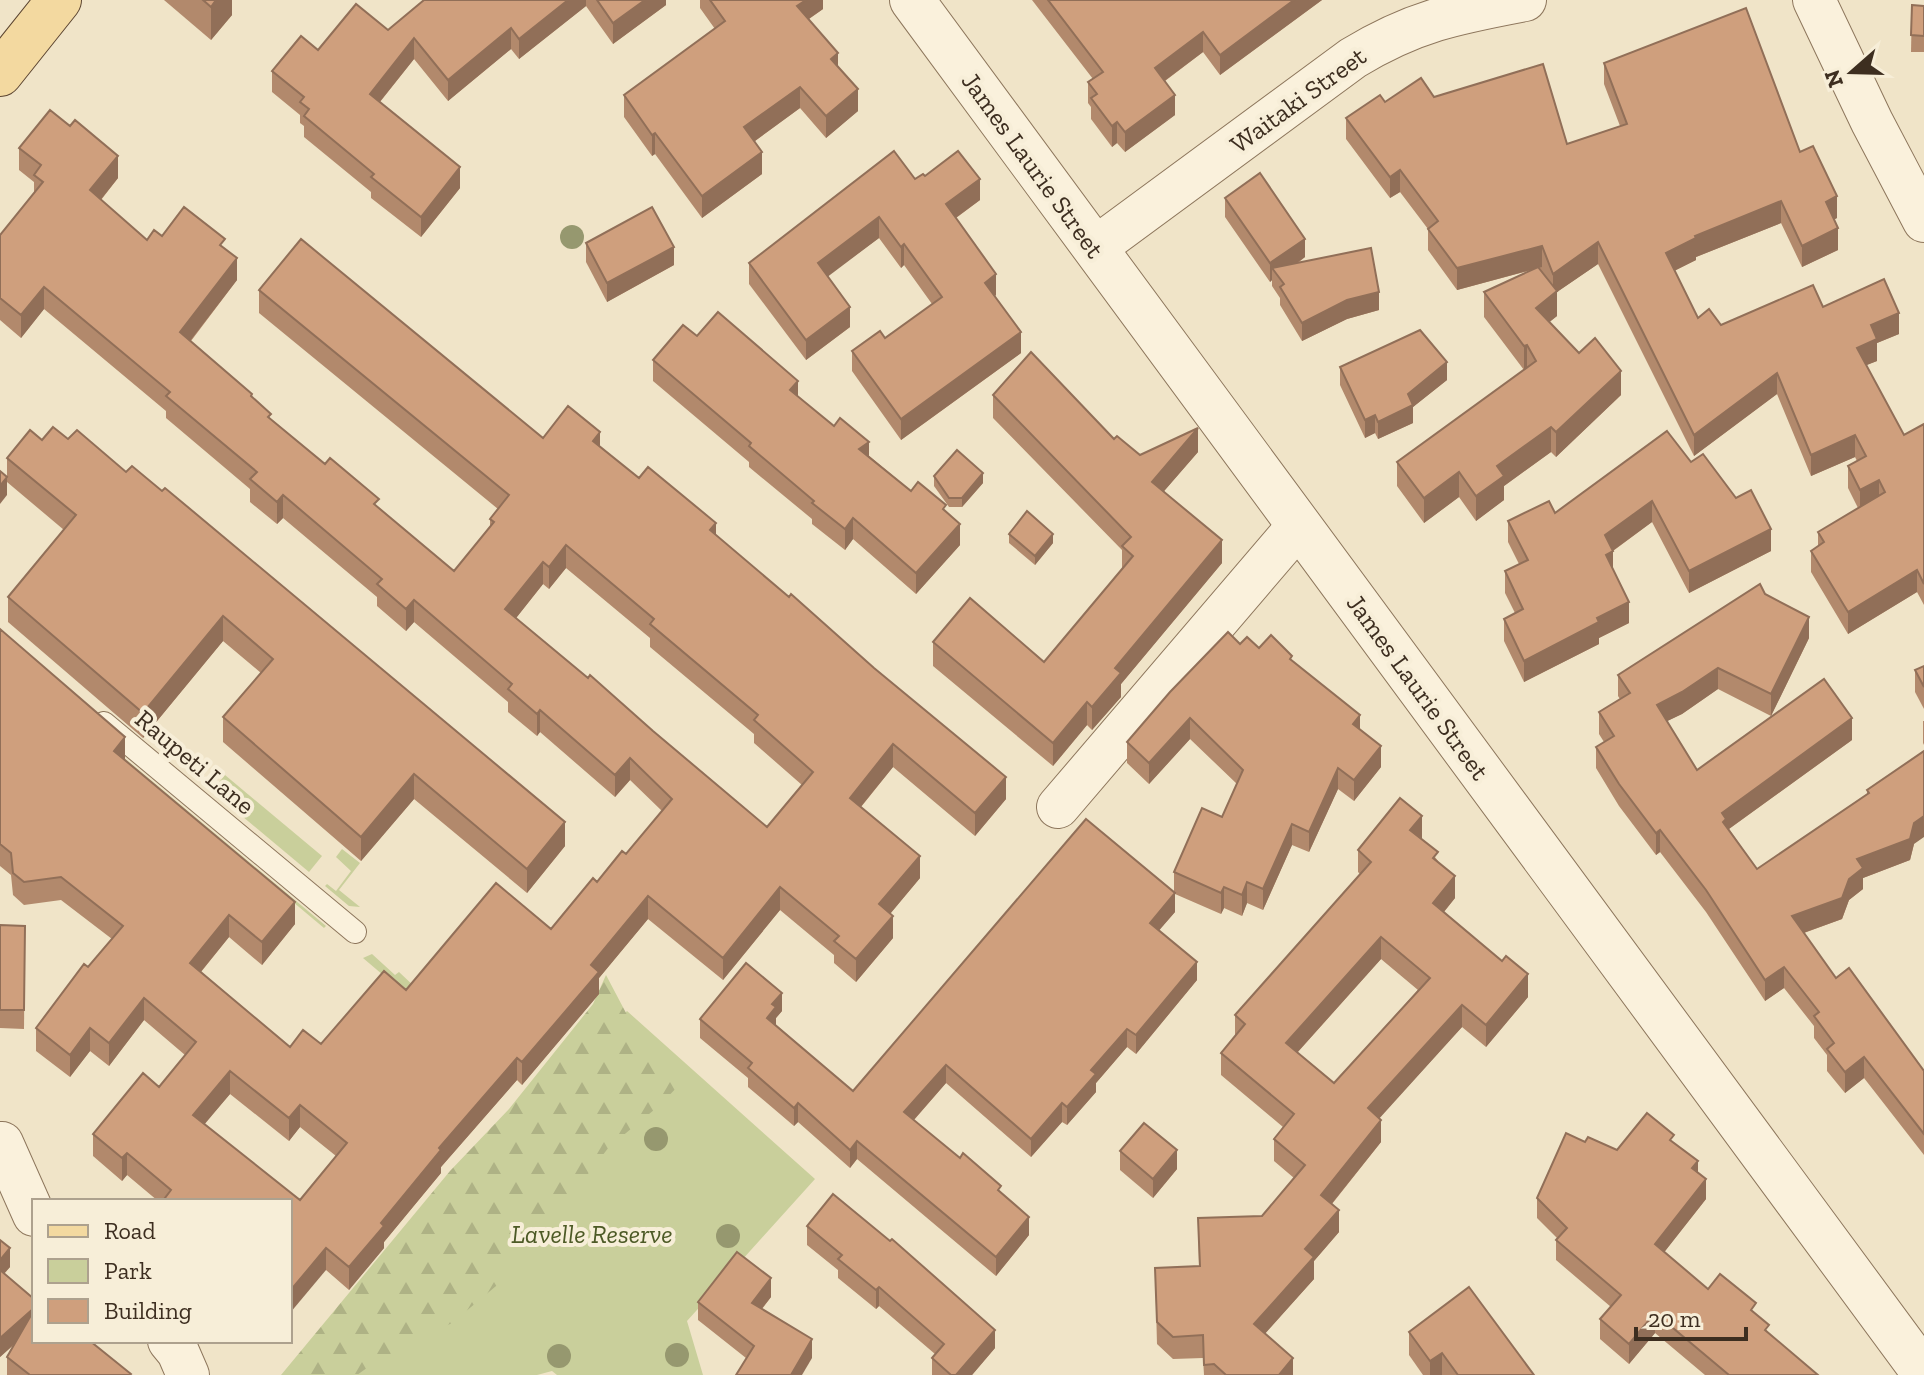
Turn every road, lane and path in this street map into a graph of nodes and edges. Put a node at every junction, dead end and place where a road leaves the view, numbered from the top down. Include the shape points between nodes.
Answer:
1 (18, 0) edge
2 (59, 0) edge
3 (912, 0) edge
4 (1525, 0) edge
5 (1814, 0) edge
6 (4, 67) edge
7 (1924, 221) edge
8 (1095, 248) junction
9 (1299, 525) junction
10 (89, 710) edge
11 (1058, 807) dead end
12 (355, 932) dead end
13 (2, 1143) dead end
14 (32, 1210) edge
15 (171, 1343) edge
16 (1924, 1373) edge
17 (188, 1375) edge

1 - 6 main road
2 - 6 main road
3 - 8 street, James Laurie Street
4 - 8 street, Waitaki Street via 1454,13 1384,39
5 - 7 street
8 - 9 street, James Laurie Street
9 - 11 street
9 - 16 street, James Laurie Street
10 - 12 lane, Raupeti Lane
13 - 14 street
15 - 17 street

